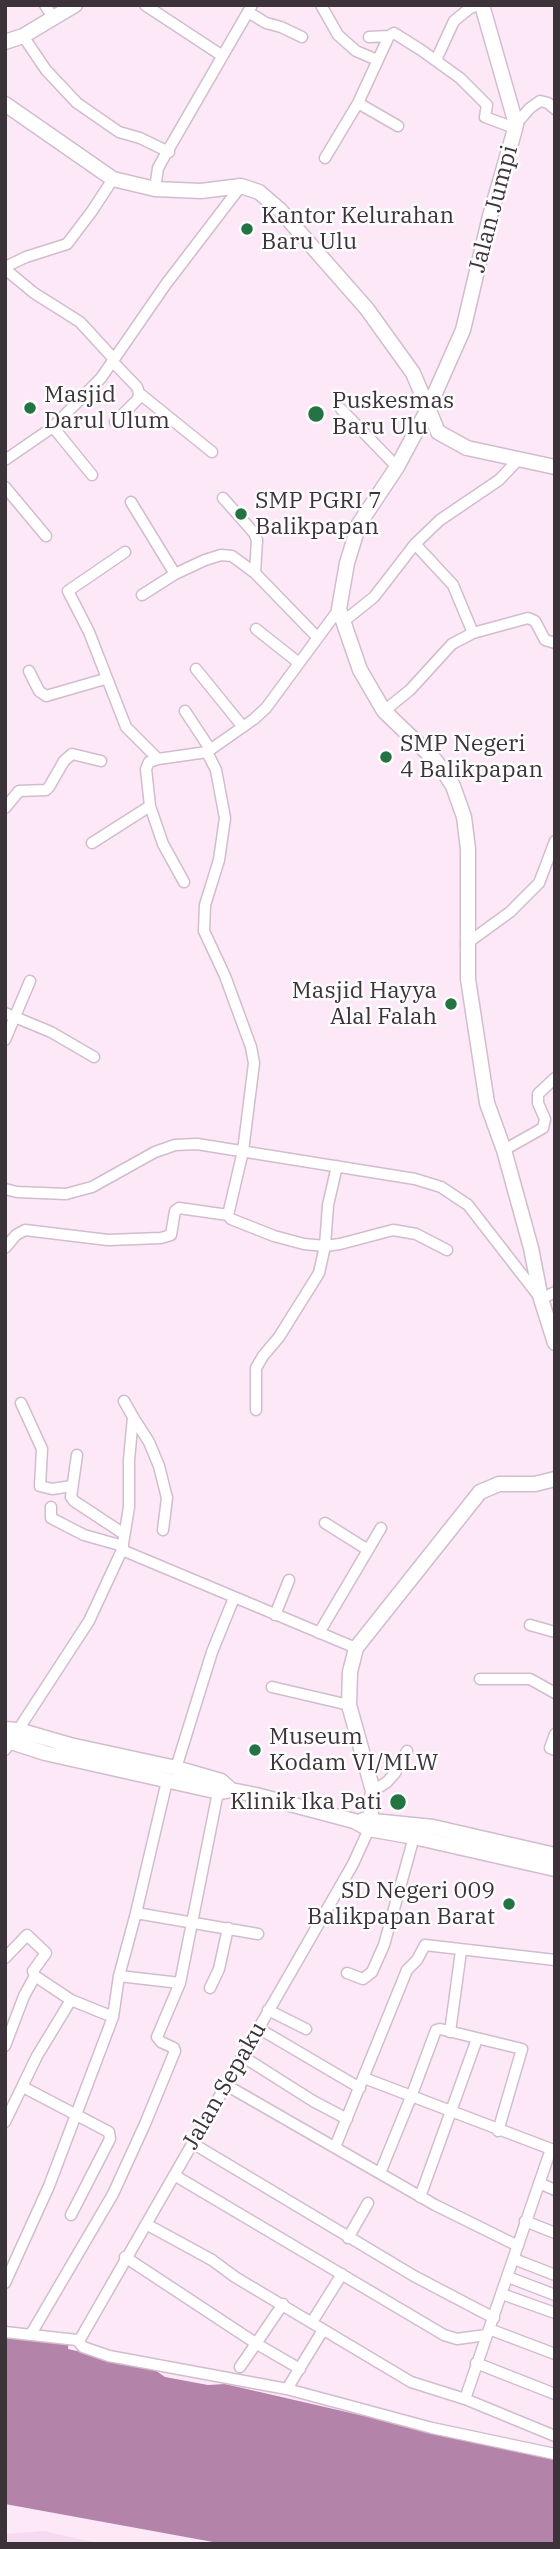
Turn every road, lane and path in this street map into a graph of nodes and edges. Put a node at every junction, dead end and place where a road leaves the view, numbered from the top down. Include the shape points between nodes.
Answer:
1 (45, 5) edge
2 (75, 5) edge
3 (145, 5) edge
4 (321, 5) edge
5 (482, 5) edge
6 (248, 8) edge
7 (54, 19) junction
8 (23, 36) junction
9 (389, 36) junction
10 (302, 37) dead end
11 (369, 37) dead end
12 (5, 42) edge
13 (221, 55) junction
14 (377, 60) junction
15 (436, 60) junction
16 (358, 103) junction
17 (5, 104) edge
18 (555, 109) edge
19 (516, 124) junction
20 (398, 126) dead end
21 (169, 152) junction
22 (325, 158) dead end
23 (113, 178) junction
24 (241, 186) junction
25 (155, 189) junction
26 (5, 268) edge
27 (113, 360) junction
28 (139, 393) junction
29 (428, 409) junction
30 (341, 410) dead end
31 (115, 422) dead end
32 (53, 427) junction
33 (212, 452) dead end
34 (5, 460) edge
35 (518, 460) junction
36 (397, 467) junction
37 (555, 467) edge
38 (92, 475) dead end
39 (5, 486) edge
40 (223, 498) dead end
41 (131, 502) dead end
42 (46, 536) dead end
43 (415, 544) junction
44 (125, 552) dead end
45 (255, 573) junction
46 (175, 574) junction
47 (142, 595) dead end
48 (342, 615) junction
49 (256, 629) dead end
50 (473, 633) junction
51 (317, 637) junction
52 (555, 643) edge
53 (299, 663) junction
54 (196, 669) dead end
55 (29, 671) dead end
56 (105, 679) junction
57 (384, 710) junction
58 (185, 711) dead end
59 (243, 727) junction
60 (209, 751) junction
61 (158, 760) junction
62 (101, 761) dead end
63 (150, 806) junction
64 (5, 808) edge
65 (555, 841) edge
66 (92, 843) dead end
67 (184, 882) dead end
68 (466, 944) junction
69 (30, 981) dead end
70 (10, 1014) edge
71 (5, 1040) edge
72 (94, 1057) dead end
73 (555, 1078) edge
74 (504, 1150) junction
75 (243, 1151) junction
76 (337, 1166) junction
77 (5, 1189) edge
78 (228, 1215) junction
79 (325, 1246) junction
80 (5, 1248) edge
81 (447, 1250) dead end
82 (555, 1292) edge
83 (541, 1299) junction
84 (555, 1343) edge
85 (124, 1401) dead end
86 (22, 1404) dead end
87 (256, 1410) dead end
88 (133, 1417) junction
89 (77, 1455) dead end
90 (555, 1479) edge
91 (72, 1486) junction
92 (51, 1507) dead end
93 (325, 1523) dead end
94 (381, 1528) dead end
95 (163, 1530) dead end
96 (123, 1543) junction
97 (368, 1550) junction
98 (289, 1580) dead end
99 (234, 1598) junction
100 (275, 1615) junction
101 (530, 1625) dead end
102 (555, 1632) edge
103 (319, 1633) junction
104 (356, 1648) junction
105 (480, 1679) dead end
106 (272, 1687) dead end
107 (555, 1693) edge
108 (349, 1704) junction
109 (555, 1734) edge
110 (9, 1738) edge
111 (555, 1750) edge
112 (407, 1752) dead end
113 (176, 1768) junction
114 (167, 1781) junction
115 (223, 1788) junction
116 (373, 1791) junction
117 (370, 1824) junction
118 (414, 1837) junction
119 (555, 1855) edge
120 (555, 1869) edge
121 (136, 1913) junction
122 (192, 1921) junction
123 (228, 1928) junction
124 (258, 1934) dead end
125 (461, 1951) junction
126 (5, 1958) edge
127 (555, 1961) edge
128 (347, 1973) dead end
129 (35, 1976) junction
130 (119, 1976) junction
131 (180, 1983) junction
132 (210, 1988) dead end
133 (71, 2000) junction
134 (268, 2010) junction
135 (113, 2017) junction
136 (258, 2028) junction
137 (306, 2029) dead end
138 (450, 2032) junction
139 (477, 2039) junction
140 (5, 2046) edge
141 (242, 2056) junction
142 (362, 2083) junction
143 (226, 2085) junction
144 (23, 2087) junction
145 (411, 2097) junction
146 (451, 2112) junction
147 (76, 2114) junction
148 (347, 2119) junction
149 (5, 2122) edge
150 (498, 2131) junction
151 (192, 2143) junction
152 (335, 2147) junction
153 (551, 2164) edge
154 (380, 2173) junction
155 (174, 2175) junction
156 (540, 2183) junction
157 (555, 2190) edge
158 (420, 2197) junction
159 (368, 2203) dead end
160 (71, 2215) dead end
161 (525, 2221) junction
162 (146, 2224) junction
163 (555, 2233) edge
164 (348, 2238) junction
165 (518, 2246) junction
166 (125, 2257) junction
167 (514, 2259) junction
168 (342, 2274) junction
169 (555, 2275) edge
170 (508, 2277) junction
171 (5, 2283) edge
172 (502, 2294) junction
173 (555, 2295) edge
174 (283, 2304) junction
175 (555, 2313) edge
176 (312, 2322) junction
177 (490, 2327) junction
178 (323, 2330) junction
179 (5, 2332) edge
180 (31, 2334) junction
181 (79, 2341) junction
182 (257, 2344) junction
183 (555, 2354) edge
184 (476, 2363) junction
185 (240, 2367) dead end
186 (300, 2369) junction
187 (287, 2389) junction
188 (555, 2394) edge
189 (465, 2399) junction
190 (555, 2436) edge
191 (555, 2454) edge

1 - 7 street
2 - 7 street
3 - 13 street
4 - 14 street via 338,35 356,51
5 - 15 street via 454,21
5 - 19 street, Jalan Jumpi
6 - 10 street via 266,23
6 - 13 street
7 - 8 street
8 - 12 street
8 - 21 street via 46,71 77,103 119,132
9 - 11 street
9 - 14 street
9 - 15 street via 394,33
13 - 21 street
14 - 16 street
15 - 19 street via 487,105 485,117
16 - 20 street
16 - 22 street
17 - 23 street
18 - 19 street via 540,102
19 - 29 street, Jalan Jumpi via 463,330
21 - 25 street via 158,168
23 - 25 street
23 - 26 street via 66,244
24 - 25 street via 201,191
24 - 27 street
24 - 29 street via 273,203 367,309 412,373
26 - 27 street via 80,322
27 - 28 street
27 - 32 street
28 - 31 street
28 - 33 street
29 - 35 street via 438,432 450,441
29 - 36 street, Jalan Jumpi
30 - 36 street
32 - 34 street
32 - 38 street
35 - 37 street
35 - 43 street
36 - 48 street, Jalan Jumpi via 359,524 347,563
39 - 42 street
40 - 45 street via 257,540
41 - 46 street
43 - 48 street via 374,597
43 - 50 street via 453,585
44 - 56 street via 68,591
45 - 46 street via 232,556 221,555
45 - 51 street
46 - 47 street
48 - 51 street
48 - 57 street via 360,670
49 - 53 street
50 - 52 street via 531,619 545,640
50 - 57 street via 452,644 410,690
51 - 53 street
53 - 59 street via 266,708
54 - 59 street
55 - 56 street via 46,696
56 - 61 street via 126,727
57 - 68 street via 439,765 453,786 464,817
58 - 60 street
59 - 60 street
60 - 61 street
60 - 75 street via 225,818 219,860 205,905 204,930 253,1055
61 - 63 street via 149,762 146,769
62 - 64 street via 72,754 47,790 19,791
63 - 66 street
63 - 67 street via 163,844
65 - 68 street via 539,883 510,912
68 - 74 street via 487,1103
69 - 70 street
70 - 71 street
70 - 72 street
73 - 74 street via 538,1094 543,1128
74 - 83 street
75 - 76 street
75 - 77 street via 175,1145 92,1187 66,1194
75 - 78 street
76 - 79 street
76 - 83 street via 415,1179 456,1196 468,1205
78 - 79 street via 287,1240
78 - 80 street via 179,1208 171,1235 161,1238 108,1240 25,1230
79 - 81 street via 393,1230 416,1234
79 - 87 street via 314,1283 256,1368
82 - 83 street
83 - 84 street
85 - 88 street
86 - 91 street via 42,1449 40,1486
88 - 95 street via 159,1466 167,1498
88 - 96 street
89 - 91 street
90 - 104 street via 499,1484 480,1492
91 - 96 street via 74,1502
92 - 96 street via 50,1516 84,1535
93 - 97 street
94 - 97 street
96 - 99 street
96 - 110 street via 89,1621
97 - 103 street
98 - 100 street
99 - 100 street
99 - 113 street
100 - 103 street
101 - 102 street
103 - 104 street
104 - 108 street
105 - 107 street via 522,1678
106 - 108 street
108 - 116 street
109 - 111 street via 550,1748
110 - 113 street via 70,1745
110 - 114 street via 46,1753
112 - 116 street via 395,1773
113 - 115 street
114 - 115 street
114 - 121 street
115 - 117 street
115 - 122 street
116 - 117 street
117 - 118 street
117 - 119 street via 433,1827
117 - 134 street, Jalan Sepaku via 353,1864
118 - 120 street
118 - 128 street via 372,1972 363,1979
121 - 122 street
121 - 130 street
122 - 123 street
122 - 131 street
123 - 124 street
123 - 132 street
125 - 127 street
125 - 138 street
125 - 142 street via 425,1945 407,1970
126 - 129 street via 27,1935 46,1953 33,1972
129 - 133 street
129 - 140 street
130 - 131 street
130 - 135 street
131 - 180 street via 157,2037 174,2051 145,2123 113,2194
133 - 135 street
133 - 144 street
134 - 136 street, Jalan Sepaku
134 - 137 street
135 - 147 street
136 - 141 street, Jalan Sepaku
136 - 142 street
138 - 139 street
138 - 145 street via 436,2030
139 - 146 street
139 - 150 street via 522,2049
141 - 143 street, Jalan Sepaku
141 - 148 street
142 - 145 street
142 - 148 street
143 - 151 street, Jalan Sepaku
143 - 152 street
144 - 147 street
144 - 149 street
145 - 146 street
145 - 154 street
146 - 150 street
146 - 158 street
147 - 160 street via 104,2128 110,2139
147 - 171 street
148 - 152 street
150 - 153 street via 550,2148
151 - 155 street, Jalan Sepaku
151 - 164 street
152 - 154 street
153 - 156 street
154 - 158 street
155 - 162 street, Jalan Sepaku
155 - 168 street
156 - 157 street
156 - 161 street
158 - 165 street
159 - 164 street
161 - 163 street
161 - 165 street
162 - 166 street, Jalan Sepaku
162 - 174 street
164 - 177 street
165 - 167 street
166 - 181 street, Jalan Sepaku
166 - 182 street
167 - 169 street
167 - 170 street
168 - 176 street
168 - 177 street via 444,2335 457,2339
170 - 172 street
170 - 173 street
172 - 175 street
172 - 177 street
174 - 176 street
174 - 182 street
176 - 178 street
177 - 183 street
177 - 184 street
178 - 186 street
178 - 189 street via 411,2382
179 - 180 street
180 - 181 street
181 - 187 street via 83,2347 109,2356
182 - 185 street
182 - 186 street
184 - 188 street
184 - 189 street
186 - 187 street
187 - 191 street via 432,2428
189 - 190 street

